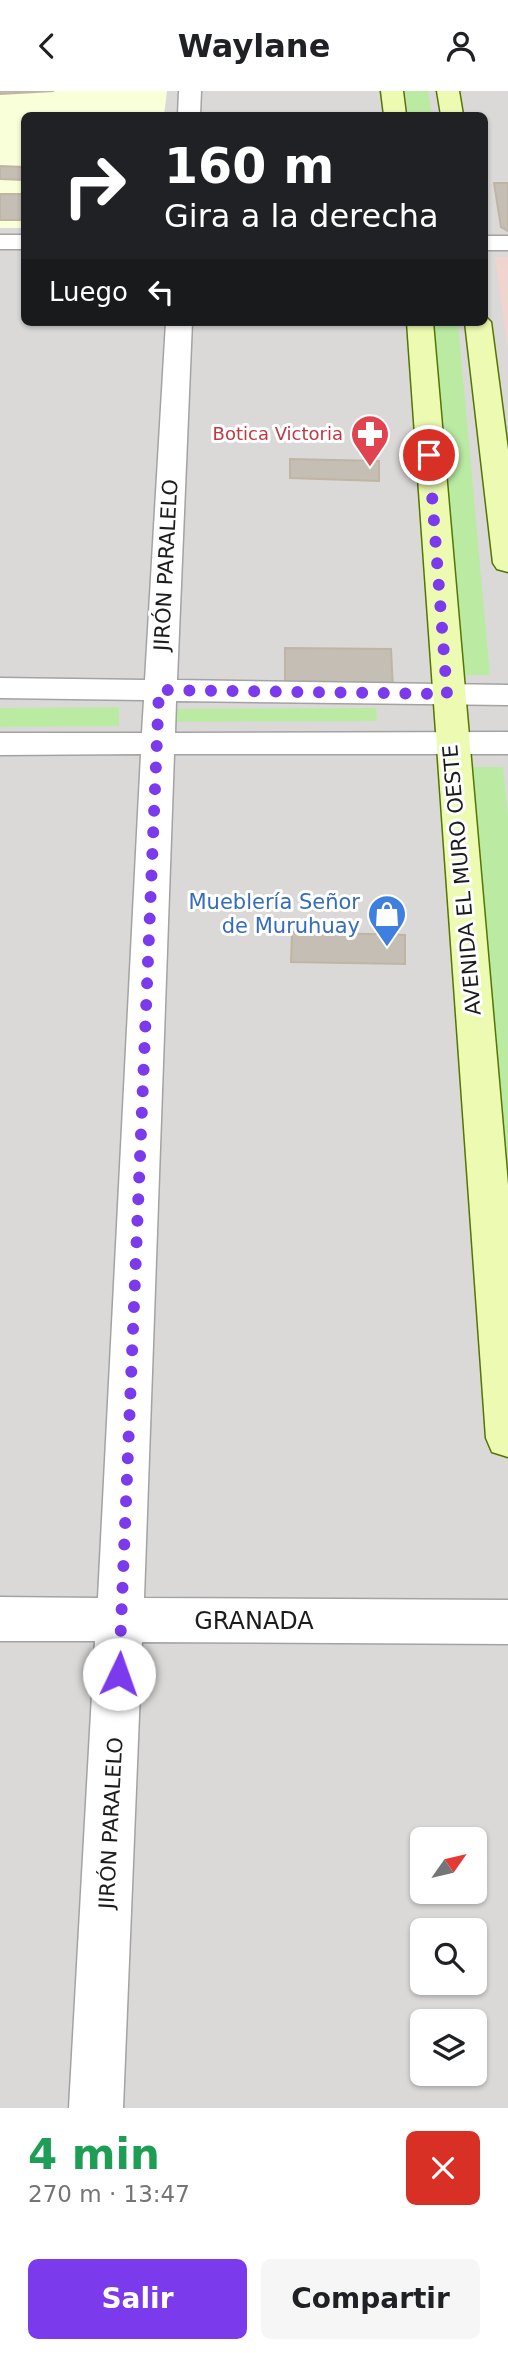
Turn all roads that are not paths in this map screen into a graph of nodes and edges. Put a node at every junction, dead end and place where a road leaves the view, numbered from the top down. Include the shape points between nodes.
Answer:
1 (190, 91) edge
2 (392, 91) edge
3 (448, 91) edge
4 (189, 112) edge
5 (396, 112) edge
6 (452, 112) edge
7 (0, 242) edge
8 (21, 242) edge
9 (488, 243) edge
10 (508, 243) edge
11 (179, 326) edge
12 (420, 326) edge
13 (478, 326) edge
14 (508, 563) edge
15 (0, 688) edge
16 (159, 690) junction
17 (447, 694) junction
18 (508, 695) edge
19 (508, 743) edge
20 (0, 744) edge
21 (158, 744) junction
22 (451, 744) junction
23 (508, 1438) edge
24 (0, 1619) edge
25 (122, 1620) junction
26 (508, 1622) edge
27 (96, 2108) edge

1 - 4 street
2 - 5 main road
3 - 6 main road
7 - 8 street
9 - 10 street
11 - 16 street, JIRÓN PARALELO
12 - 17 main road, AVENIDA EL MURO OESTE
13 - 14 main road
15 - 16 street
16 - 17 street
16 - 21 street, JIRÓN PARALELO
17 - 18 street
17 - 22 main road, AVENIDA EL MURO OESTE
19 - 22 street
20 - 21 street
21 - 22 street
21 - 25 street, JIRÓN PARALELO
22 - 23 main road, AVENIDA EL MURO OESTE
24 - 25 street, GRANADA
25 - 26 street, GRANADA
25 - 27 street, JIRÓN PARALELO

